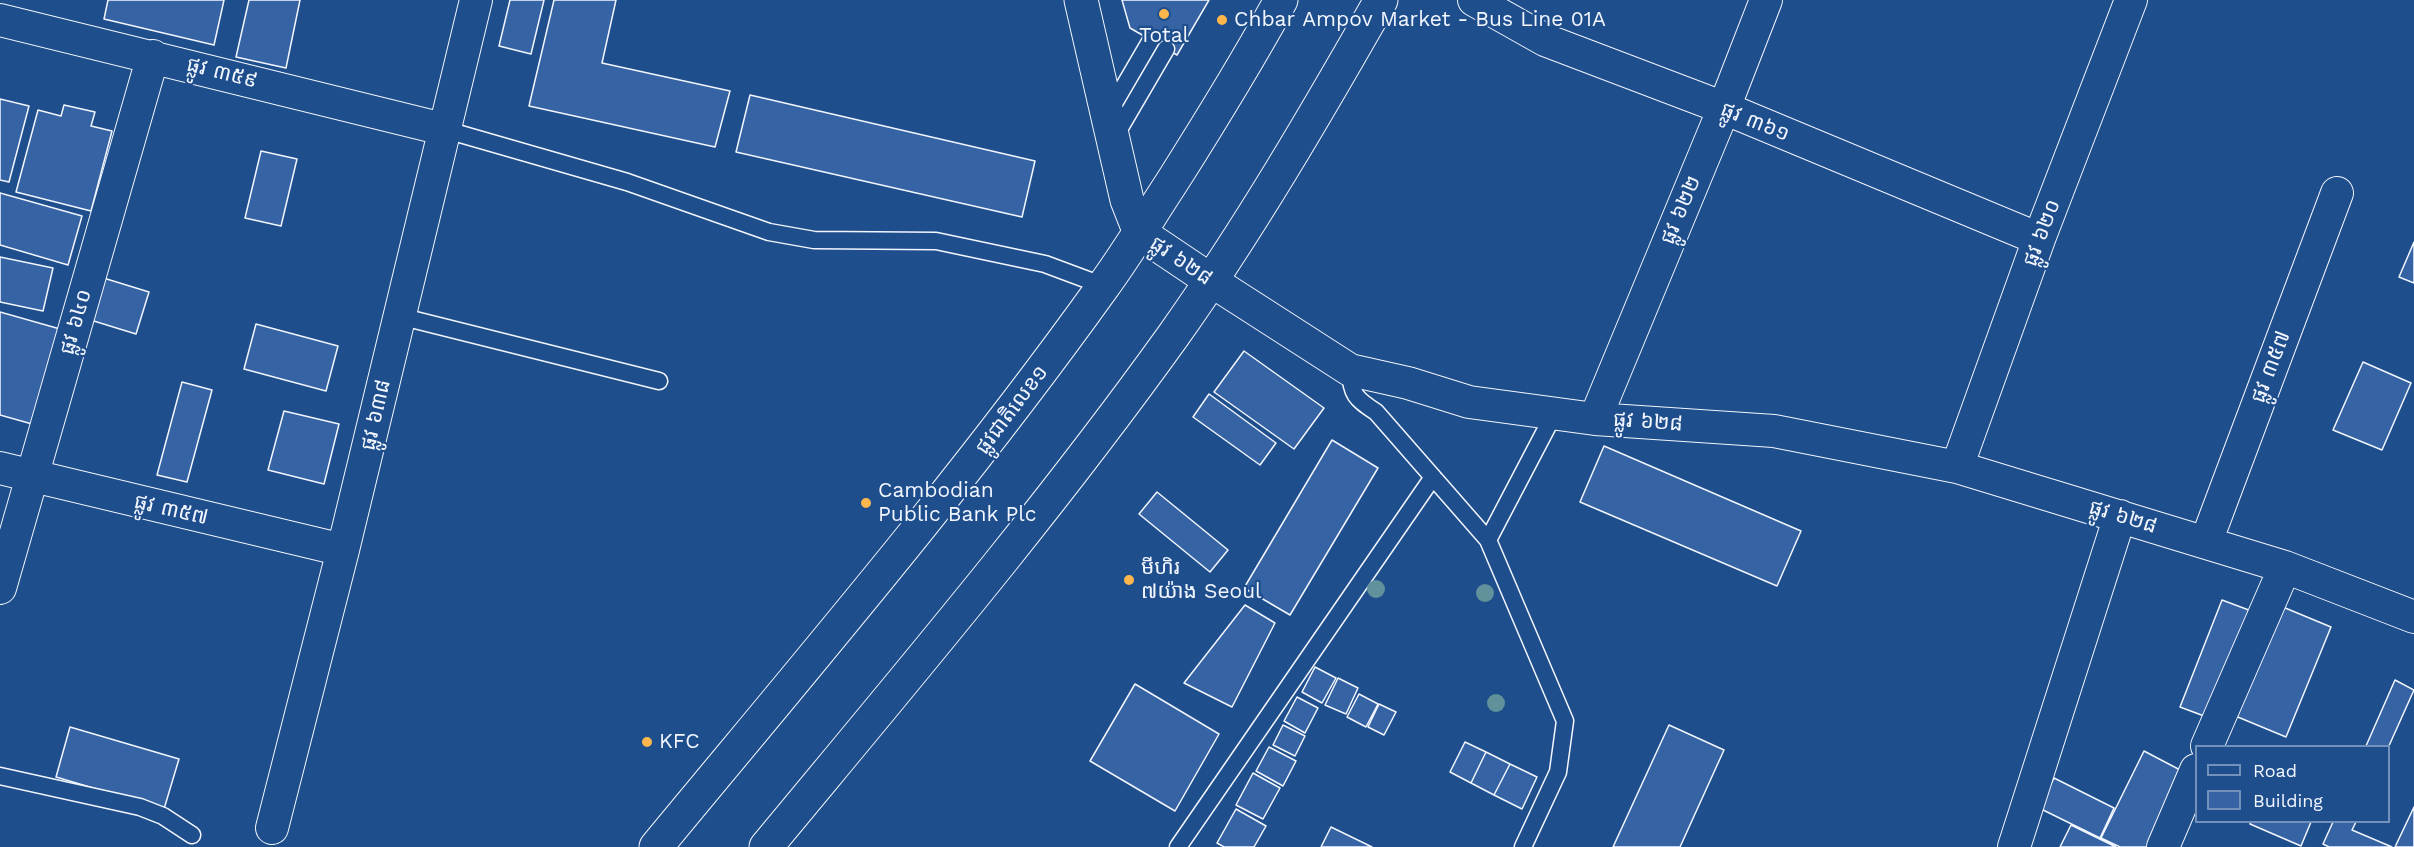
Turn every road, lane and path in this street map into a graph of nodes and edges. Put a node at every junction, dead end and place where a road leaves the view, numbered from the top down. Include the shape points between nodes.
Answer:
1 (476, 0) edge
2 (1081, 0) edge
3 (1281, 0) edge
4 (1382, 0) edge
5 (1474, 0) edge
6 (1766, 0) edge
7 (2131, 0) edge
8 (20, 15) edge
9 (153, 56) junction
10 (1724, 108) junction
11 (1110, 127) junction
12 (443, 129) junction
13 (2337, 193) dead end
14 (1140, 232) junction
15 (2039, 239) junction
16 (1210, 280) junction
17 (1104, 286) junction
18 (399, 316) junction
19 (1350, 370) junction
20 (659, 381) dead end
21 (1554, 414) junction
22 (1594, 419) junction
23 (1957, 467) junction
24 (0, 468) edge
25 (31, 477) junction
26 (1433, 477) junction
27 (2120, 516) junction
28 (1488, 540) junction
29 (2206, 542) junction
30 (343, 550) junction
31 (2285, 567) junction
32 (0, 588) edge
33 (2414, 617) edge
34 (2208, 745) edge
35 (2195, 772) edge
36 (0, 776) edge
37 (272, 828) dead end
38 (192, 835) dead end
39 (656, 847) edge
40 (766, 847) edge
41 (1178, 847) edge
42 (1523, 847) edge
43 (2014, 847) edge
44 (2163, 847) edge

1 - 12 street, ផ្លូវ ៦៣៨
2 - 11 main road, ផ្លូវ ៦២៨
3 - 14 main road, ផ្លូវជាតិលេខ១
4 - 16 main road
5 - 10 street, ផ្លូវ ៣៦១ via 1545,40
6 - 10 street, ផ្លូវ ៦២២
7 - 15 street, ផ្លូវ ៦២០
8 - 9 street, ផ្លូវ ៣៥៩
9 - 12 street, ផ្លូវ ៣៥៩
9 - 25 street, ផ្លូវ ៦៤០
10 - 15 street, ផ្លូវ ៣៦១
10 - 22 street, ផ្លូវ ៦២២
11 - 11 lane via 1159,45
11 - 14 main road, ផ្លូវ ៦២៨ via 1127,200
12 - 17 lane via 627,182 770,232 814,240 936,242 1045,264
12 - 18 street, ផ្លូវ ៦៣៨
13 - 29 street, ផ្លូវ ៣៥៧
14 - 16 main road, ផ្លូវ ៦២៨
14 - 17 main road, ផ្លូវជាតិលេខ១
15 - 23 street, ផ្លូវ ៦២០
16 - 19 street, ផ្លូវ ៦២៨
16 - 40 main road via 1028,530
17 - 39 main road, ផ្លូវជាតិលេខ១ via 957,483
18 - 20 lane
18 - 30 street, ផ្លូវ ៦៣៨
19 - 21 street, ផ្លូវ ៦២៨ via 1469,402
19 - 26 lane via 1350,388 1357,399 1376,412
21 - 22 street, ផ្លូវ ៦២៨
21 - 28 lane
22 - 23 street, ផ្លូវ ៦២៨ via 1774,431
23 - 27 street, ផ្លូវ ៦២៨
24 - 25 street, ផ្លូវ ៣៥៧
25 - 30 street, ផ្លូវ ៣៥៧
25 - 32 street, ផ្លូវ ៦៤០
26 - 28 lane
26 - 41 lane
27 - 29 street, ផ្លូវ ៦២៨
27 - 43 street
28 - 42 lane via 1565,721 1558,772
29 - 31 street, ផ្លូវ ៦២៨
30 - 37 street, ផ្លូវ ៦៣៨
31 - 33 street, ផ្លូវ ៦២៨
31 - 34 street
35 - 44 street
36 - 38 lane via 140,807

